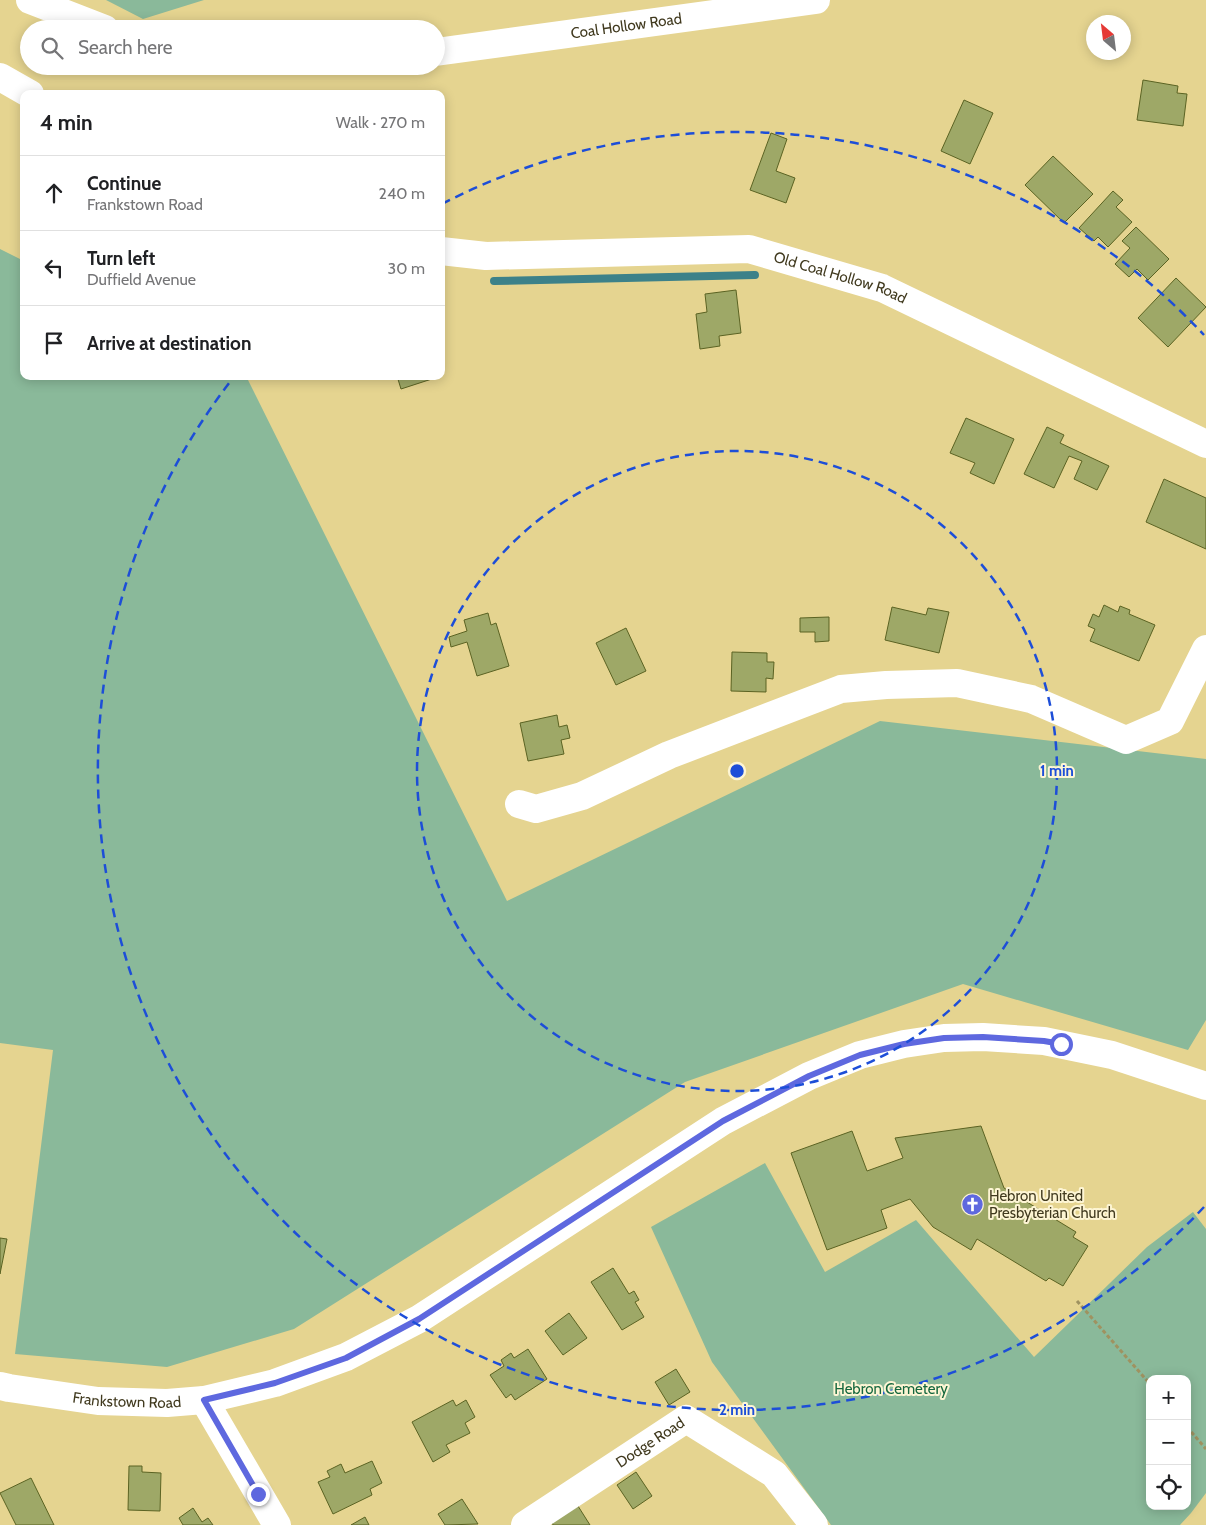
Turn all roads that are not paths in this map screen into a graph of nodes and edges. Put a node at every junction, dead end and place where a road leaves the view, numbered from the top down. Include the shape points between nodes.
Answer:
1 (30, 0) edge
2 (808, 0) edge
3 (82, 20) edge
4 (445, 51) edge
5 (0, 76) edge
6 (23, 90) edge
7 (445, 251) edge
8 (1206, 444) edge
9 (1206, 649) edge
10 (518, 804) dead end
11 (1206, 1086) edge
12 (0, 1386) edge
13 (204, 1400) junction
14 (277, 1525) edge
15 (525, 1525) edge
16 (814, 1525) edge

1 - 3 main road
2 - 4 main road, Coal Hollow Road
5 - 6 main road
7 - 8 main road, Old Coal Hollow Road via 486,256 749,250 882,288
9 - 10 main road via 1170,721 1126,740 1031,699 957,683 886,684 841,689 669,755 582,796 536,809
11 - 13 main road, Frankstown Road via 1112,1054 1044,1041 944,1038 860,1055 809,1076 723,1121 419,1319 346,1358 275,1383
12 - 13 main road, Frankstown Road via 98,1401 167,1403
13 - 14 main road
15 - 16 main road, Dodge Road via 686,1419 774,1474

